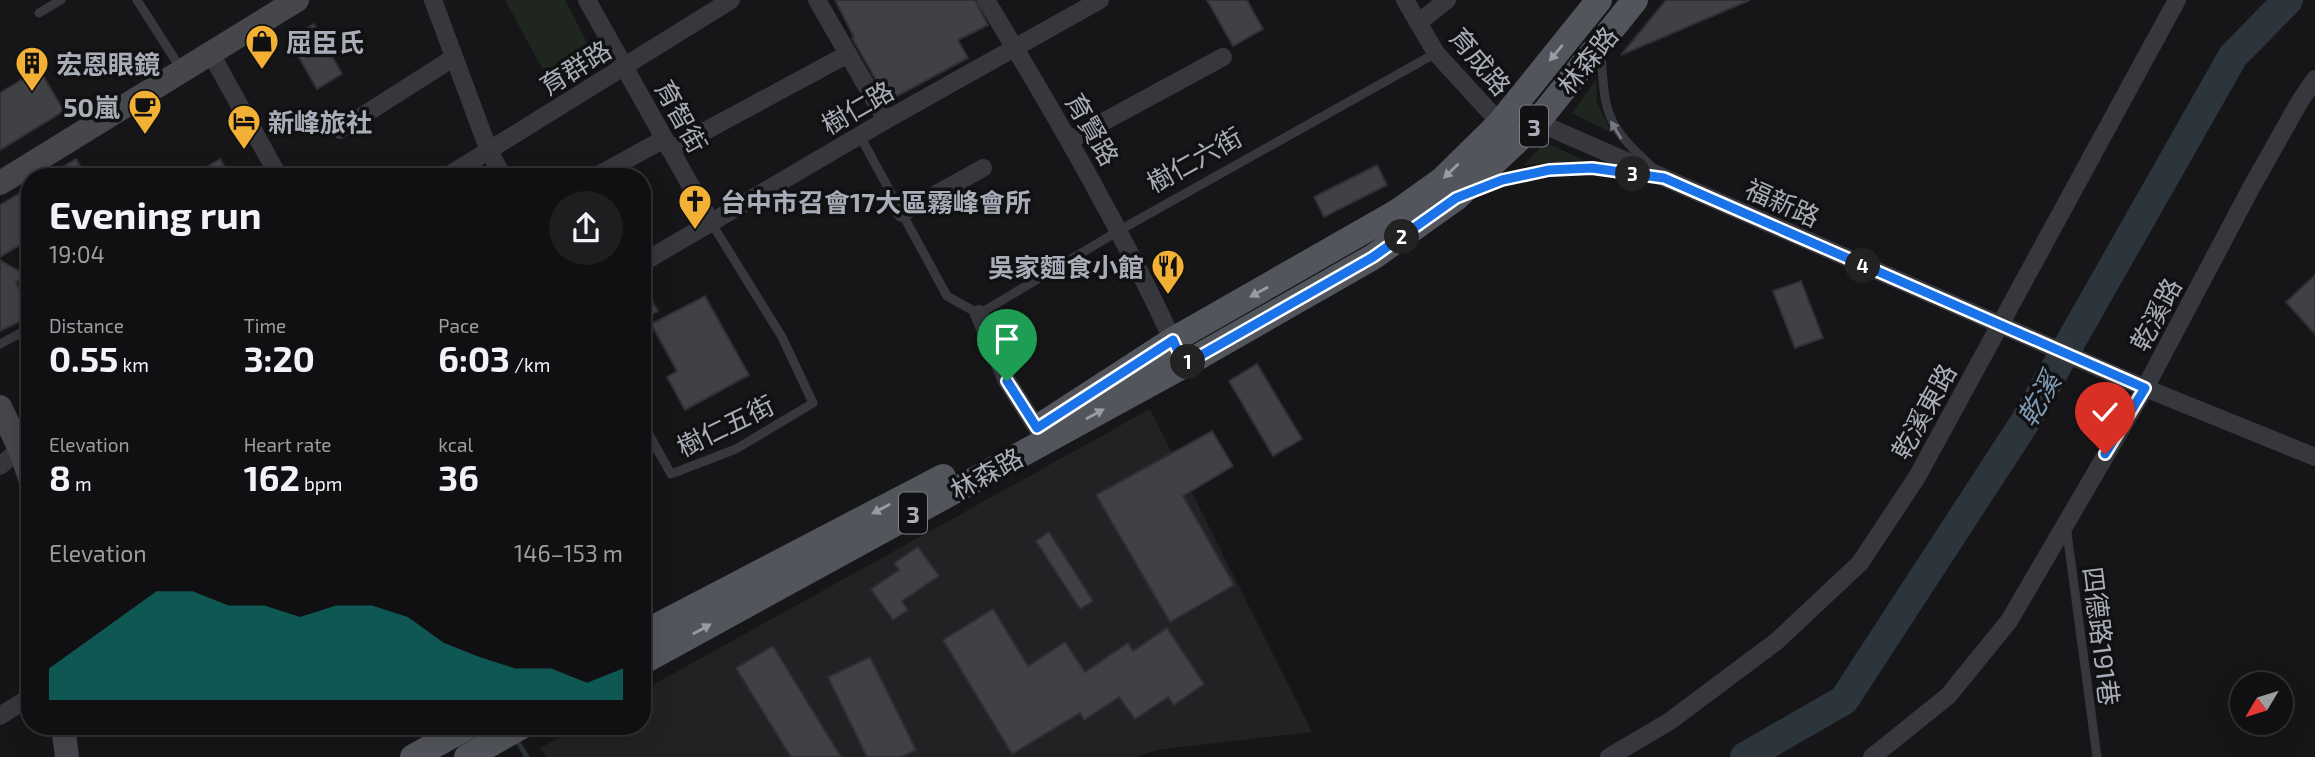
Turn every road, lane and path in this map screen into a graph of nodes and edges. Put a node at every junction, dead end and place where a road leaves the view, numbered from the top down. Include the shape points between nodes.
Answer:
1 (61, 0) edge
2 (137, 0) edge
3 (433, 0) edge
4 (587, 0) edge
5 (731, 0) edge
6 (817, 0) edge
7 (986, 0) edge
8 (1100, 0) edge
9 (1405, 0) edge
10 (1447, 0) edge
11 (1599, 0) edge
12 (1635, 0) edge
13 (2178, 0) edge
14 (291, 1) edge
15 (39, 13) dead end
16 (1418, 23) junction
17 (1600, 43) junction
18 (1014, 48) junction
19 (210, 52) junction
20 (1436, 53) junction
21 (848, 54) junction
22 (1223, 57) dead end
23 (453, 58) junction
24 (625, 67) junction
25 (182, 70) junction
26 (2315, 79) edge
27 (886, 120) junction
28 (1537, 122) junction
29 (1500, 123) junction
30 (340, 130) dead end
31 (860, 135) junction
32 (1070, 140) junction
33 (667, 144) junction
34 (489, 151) junction
35 (24, 168) edge
36 (274, 168) edge
37 (461, 168) edge
38 (498, 168) edge
39 (615, 168) edge
40 (983, 169) dead end
41 (21, 170) edge
42 (1664, 178) junction
43 (0, 183) edge
44 (1456, 198) junction
45 (902, 213) junction
46 (712, 224) junction
47 (1120, 230) junction
48 (651, 258) edge
49 (979, 314) junction
50 (2005, 327) junction
51 (21, 333) edge
52 (1173, 340) junction
53 (0, 344) edge
54 (1184, 365) junction
55 (2137, 385) junction
56 (813, 403) joint
57 (0, 407) edge
58 (1037, 428) junction
59 (651, 438) edge
60 (21, 439) edge
61 (21, 448) edge
62 (2315, 457) edge
63 (0, 466) edge
64 (2066, 520) junction
65 (651, 629) edge
66 (651, 657) edge
67 (21, 702) edge
68 (0, 716) edge
69 (64, 735) edge
70 (453, 735) edge
71 (507, 735) edge
72 (67, 757) edge
73 (413, 757) edge
74 (467, 757) edge
75 (1609, 757) edge
76 (1872, 757) edge
77 (2097, 757) edge

1 - 15 lane
2 - 25 lane
3 - 23 street
4 - 24 street, 育智街
5 - 24 street, 育群路
6 - 21 street
7 - 18 street, 育賢路
8 - 18 street, 樹仁路
9 - 16 street, 育成路
10 - 16 street
11 -> 29 main road, 林森路 / 3
12 - 17 main road, 林森路 / 3
13 - 50 street, 乾溪東路
14 - 19 street
16 - 20 street, 育成路
17 - 28 main road, 林森路 / 3
42 -> 17 lane via 1623,140 1611,120 1604,102
18 - 27 street, 樹仁路
18 - 32 street, 育賢路
19 - 25 street
19 - 36 street
20 - 29 street, 育成路
20 - 47 lane, 樹仁六街
21 - 27 street
21 - 33 street
22 - 32 street
23 - 30 street
23 - 34 street
24 - 33 street, 育智街
24 - 34 street, 育群路
25 - 35 street
26 - 55 street, 乾溪路
27 - 31 street, 樹仁路
28 - 29 street, 育成路
28 - 42 street, 福新路
28 - 44 main road, 林森路 / 3
29 -> 52 main road, 林森路 / 3 via 1442,180 1397,212
31 - 45 lane
31 - 46 street, 樹仁路
32 - 47 street, 育賢路
33 - 39 street
33 - 46 street, 育智街
34 - 37 street, 育群路
34 - 38 street
40 - 45 street
41 - 43 street
42 - 44 lane via 1592,168 1549,170 1502,180
42 - 50 street, 福新路
44 - 54 main road, 林森路 / 3 via 1373,257
45 - 49 lane via 947,296
46 - 48 street, 樹仁路
46 - 56 lane, 育智街 via 782,337
47 - 49 lane, 樹仁六街
47 - 52 street, 育賢路
49 - 58 street via 1007,381
50 - 55 street, 福新路
50 - 75 street, 乾溪東路 via 1860,564 1777,641 1670,721
51 - 53 lane
52 - 54 street, 育賢路
52 - 58 main road, 林森路 / 3
66 -> 54 main road, 林森路 / 3
55 - 62 street
55 - 64 street, 乾溪路
56 - 59 lane, 樹仁五街 via 736,449 671,474
57 - 60 street
58 -> 65 main road, 林森路 / 3
61 - 63 street
64 - 76 street, 乾溪路 via 2009,621 1948,696
64 - 77 lane, 四德路191巷
67 - 68 street
69 - 72 street
70 - 73 main road
71 - 74 main road

